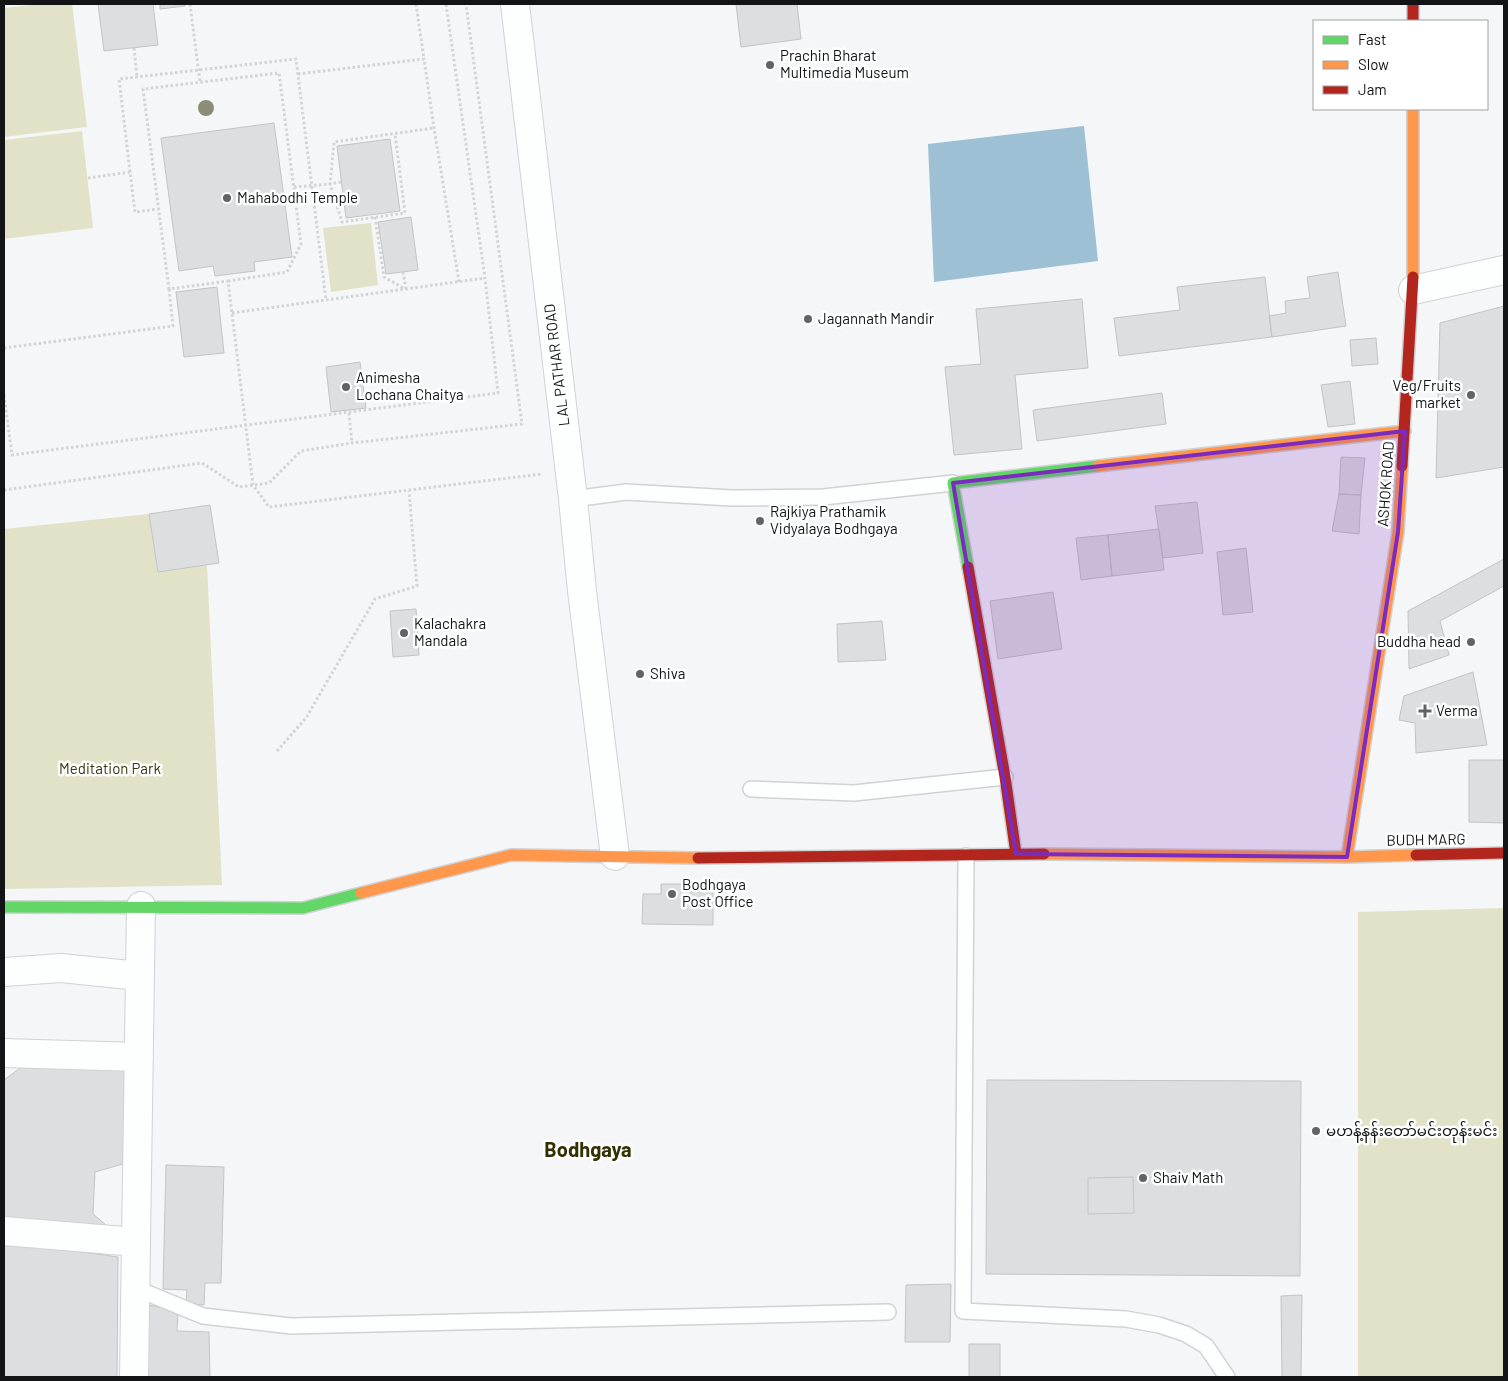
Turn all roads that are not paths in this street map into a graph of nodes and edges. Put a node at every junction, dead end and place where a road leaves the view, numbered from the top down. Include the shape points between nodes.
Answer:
1 (515, 4) edge
2 (1413, 4) edge
3 (1413, 20) edge
4 (1413, 110) edge
5 (1504, 270) edge
6 (1413, 290) junction
7 (1406, 432) junction
8 (953, 483) junction
9 (573, 499) junction
10 (1004, 778) junction
11 (751, 789) dead end
12 (1504, 853) edge
13 (1016, 854) junction
14 (615, 856) junction
15 (966, 856) junction
16 (1348, 857) junction
17 (141, 906) junction
18 (4, 907) edge
19 (4, 972) edge
20 (140, 976) junction
21 (4, 1054) edge
22 (138, 1056) junction
23 (4, 1230) edge
24 (136, 1242) junction
25 (135, 1288) junction
26 (888, 1312) dead end
27 (134, 1377) edge
28 (1227, 1377) edge

1 - 9 street, LAL PATHAR ROAD
2 - 3 street
4 - 6 street, ASHOK ROAD
5 - 6 street
6 - 7 street, ASHOK ROAD
7 - 8 street
7 - 16 street, ASHOK ROAD via 1398,532
8 - 9 lane via 823,497 732,498 626,492
8 - 10 street
9 - 14 street, LAL PATHAR ROAD
10 - 11 lane via 854,793
10 - 13 street
12 - 16 street, BUDH MARG
13 - 15 street, BUDH MARG
13 - 16 street, BUDH MARG
14 - 15 street, BUDH MARG
14 - 17 street, BUDH MARG via 511,855 302,908
15 - 28 lane via 963,1311 1126,1319 1159,1324 1206,1346
17 - 18 street, BUDH MARG
17 - 20 street
19 - 20 street via 61,968
20 - 22 street
21 - 22 street
22 - 24 street
23 - 24 street
24 - 25 street
25 - 26 lane via 203,1316 291,1326
25 - 27 street

